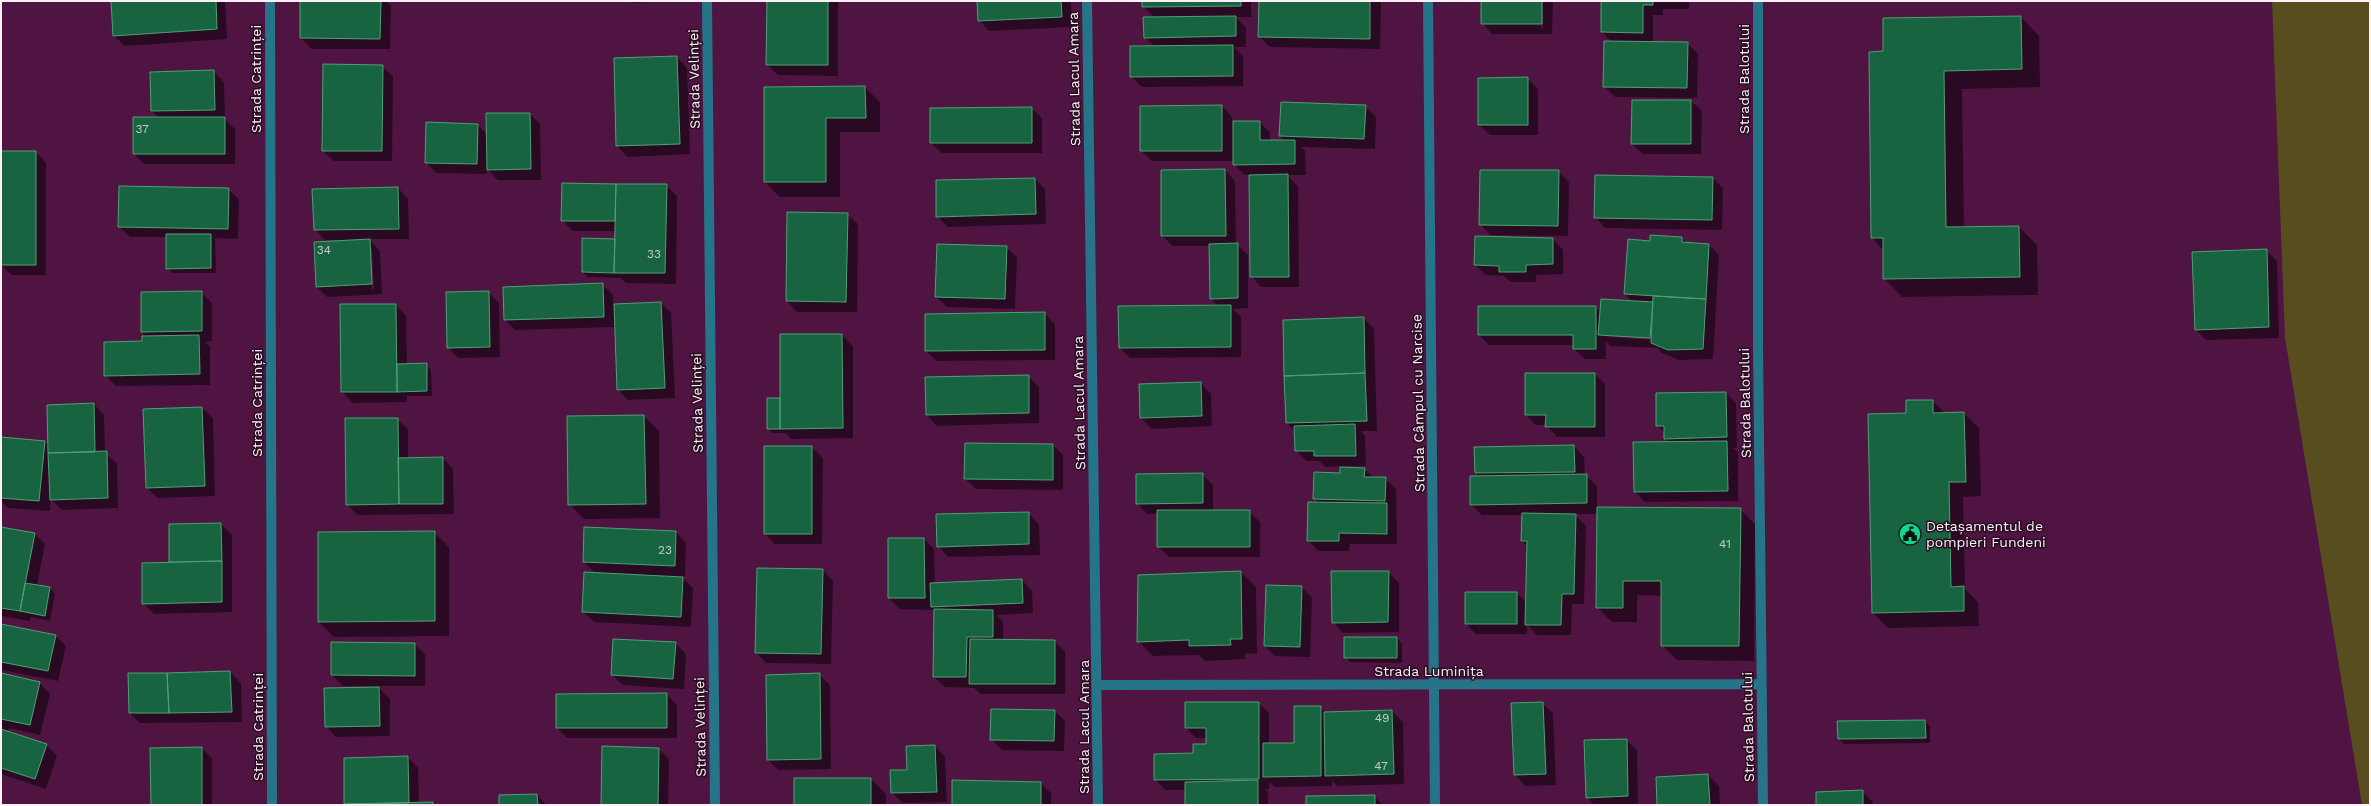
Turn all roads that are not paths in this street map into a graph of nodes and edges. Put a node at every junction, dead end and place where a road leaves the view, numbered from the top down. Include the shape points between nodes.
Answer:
1 (270, 1) edge
2 (707, 1) edge
3 (1087, 1) edge
4 (1428, 1) edge
5 (1758, 1) edge
6 (1761, 684) junction
7 (1098, 685) junction
8 (1435, 686) junction
9 (272, 805) edge
10 (715, 805) edge
11 (1098, 805) edge
12 (1436, 805) edge
13 (1763, 805) edge

1 - 9 street, Strada Catrinței
2 - 10 street, Strada Velinței
3 - 7 street, Strada Lacul Amara
4 - 8 street, Strada Câmpul cu Narcise
5 - 6 street, Strada Balotului
6 - 8 street, Strada Luminița
6 - 13 street, Strada Balotului
7 - 8 street, Strada Luminița
7 - 11 street, Strada Lacul Amara
8 - 12 street, Strada Câmpul cu Narcise

